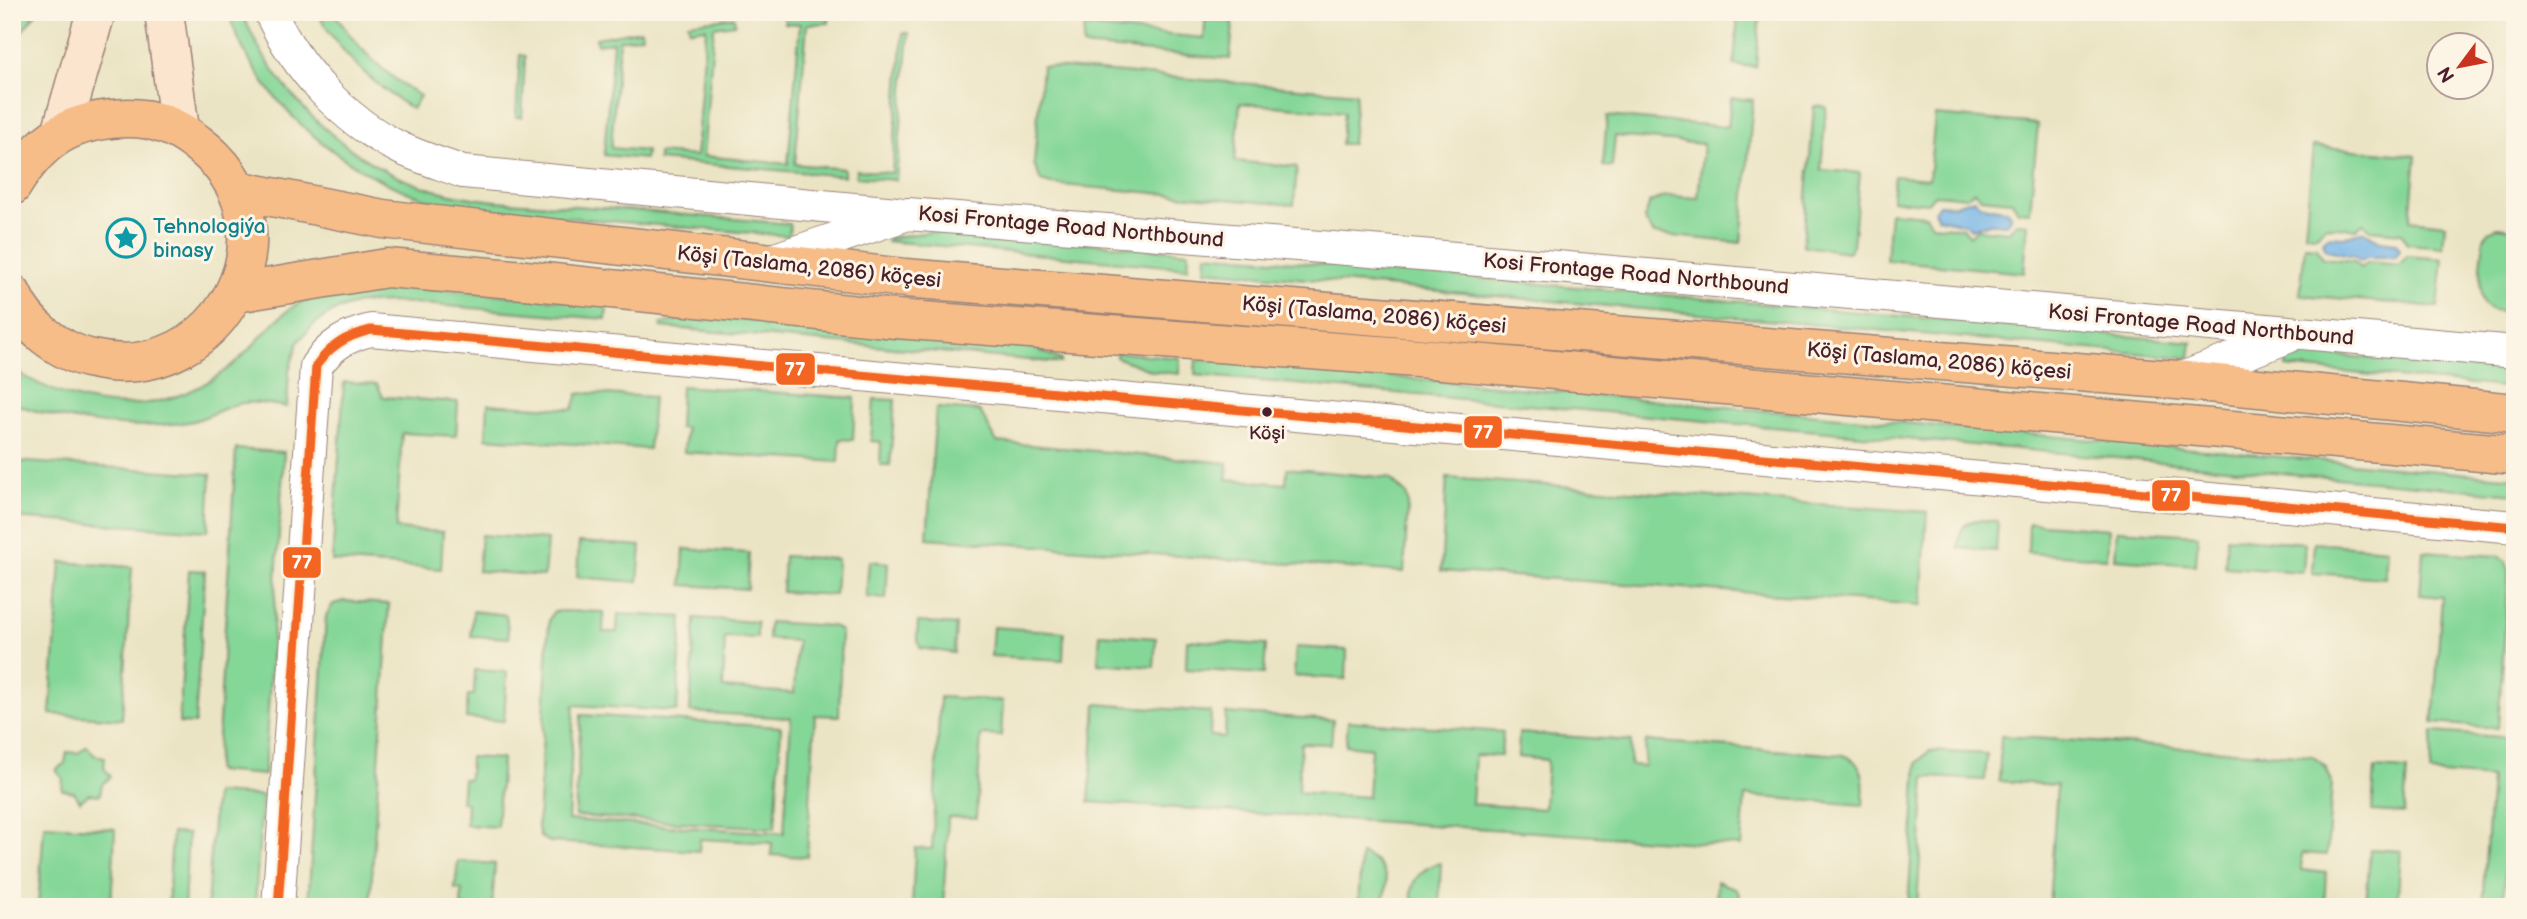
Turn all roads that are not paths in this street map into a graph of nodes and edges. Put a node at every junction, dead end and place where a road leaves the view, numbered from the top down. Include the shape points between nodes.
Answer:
1 (96, 12) edge
2 (164, 12) edge
3 (270, 12) edge
4 (180, 130) junction
5 (61, 133) junction
6 (17, 171) edge
7 (237, 190) junction
8 (908, 214) junction
9 (764, 262) junction
10 (236, 293) junction
11 (13, 297) edge
12 (2295, 334) junction
13 (2515, 352) edge
14 (2177, 380) junction
15 (2515, 412) edge
16 (2515, 455) edge
17 (2515, 527) edge
18 (278, 907) edge

1 - 5 main road
2 - 4 main road
3 - 8 street via 291,54 354,120 398,147 463,172
4 - 5 main road via 141,118 97,119
4 - 7 main road via 214,155
5 - 6 main road
7 - 9 main road, Köşi (Taslama, 2086) köçesi via 383,219
7 - 10 main road via 248,231 244,273
8 - 9 street, Kosi Frontage Road Northbound
8 - 12 street, Kosi Frontage Road Northbound
9 - 14 main road, Köşi (Taslama, 2086) köçesi via 905,278
10 - 11 main road via 197,342 159,360 117,365 76,356 40,333
10 - 16 main road, Köşi (Taslama, 2086) köçesi via 387,268 897,319 1458,362
12 - 13 street, Kosi Frontage Road Northbound
12 - 14 street
14 - 15 main road, Köşi (Taslama, 2086) köçesi
17 - 18 street via 371,330 352,334 329,348 316,366

